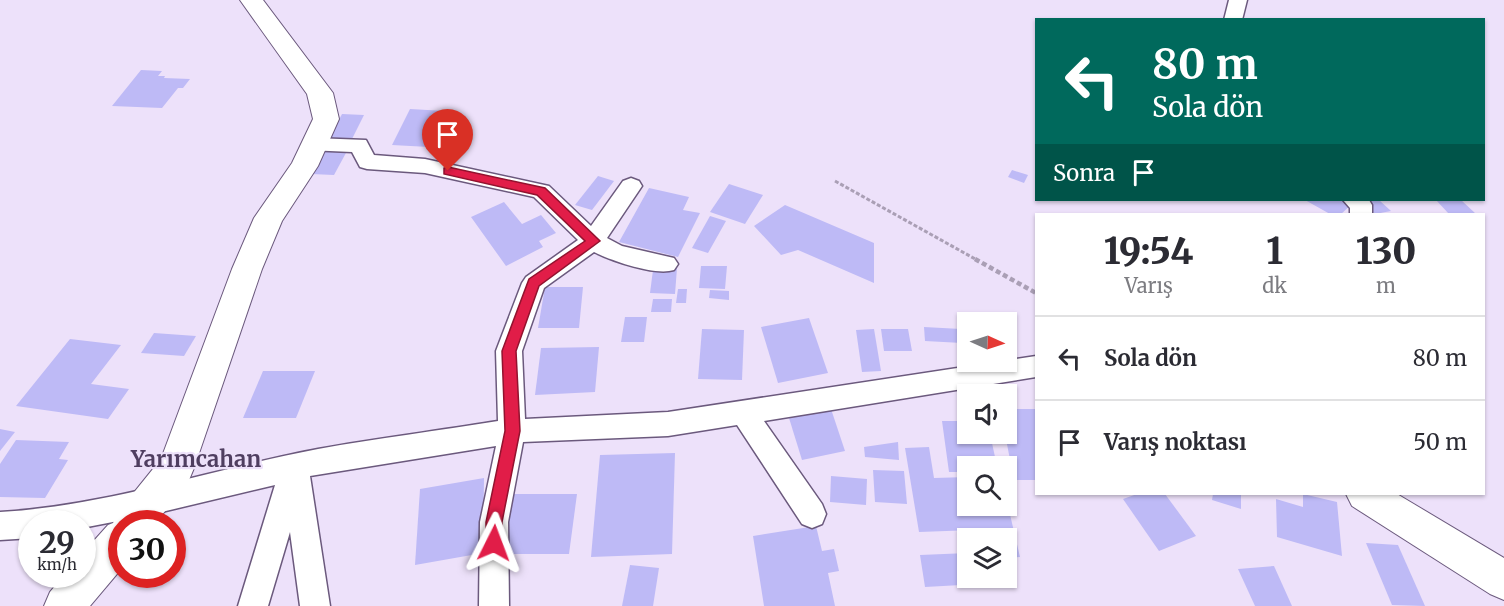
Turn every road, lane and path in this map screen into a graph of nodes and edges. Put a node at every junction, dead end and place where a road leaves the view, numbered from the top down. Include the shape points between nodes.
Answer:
1 (251, 0) edge
2 (1238, 0) edge
3 (1234, 18) edge
4 (314, 144) junction
5 (835, 182) dead end
6 (631, 186) dead end
7 (593, 241) junction
8 (666, 264) dead end
9 (1035, 292) edge
10 (1035, 367) edge
11 (744, 413) junction
12 (512, 431) junction
13 (294, 468) junction
14 (1367, 495) edge
15 (143, 510) edge
16 (151, 510) edge
17 (812, 514) dead end
18 (18, 525) edge
19 (0, 526) edge
20 (108, 554) edge
21 (1504, 580) edge
22 (64, 606) edge
23 (253, 606) edge
24 (315, 606) edge
25 (494, 606) edge

1 - 4 street via 320,93 326,119
2 - 3 street
4 - 7 street via 359,145 367,162 425,166 541,191
4 - 15 street via 269,218 247,269 176,468
5 - 9 path
6 - 7 street
7 - 8 street via 617,253
7 - 12 street via 534,283 509,351
10 - 11 street
11 - 12 street via 668,424
11 - 17 street
12 - 13 street
12 - 25 street via 494,522
13 - 16 street
13 - 23 street
13 - 24 street
14 - 21 street
18 - 19 street
20 - 22 street

